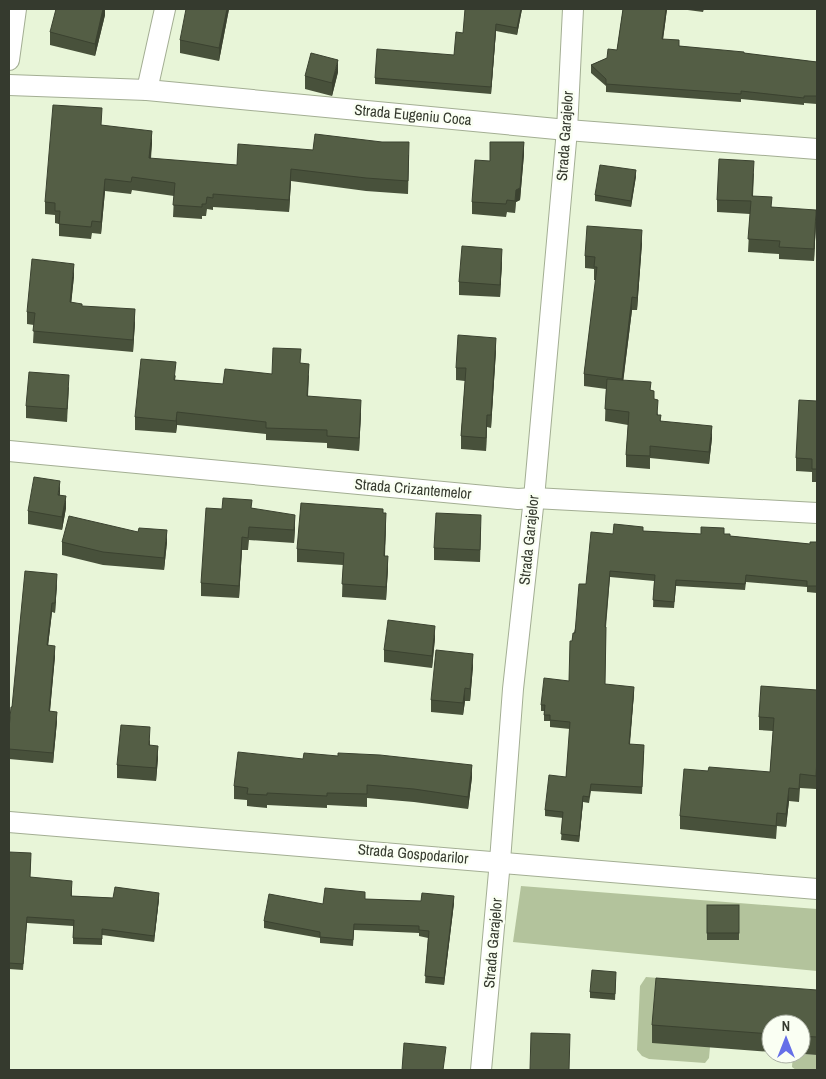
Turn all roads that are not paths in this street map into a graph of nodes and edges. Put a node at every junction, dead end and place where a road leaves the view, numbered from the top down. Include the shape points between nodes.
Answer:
1 (16, 9) edge
2 (165, 9) edge
3 (573, 9) edge
4 (9, 60) edge
5 (9, 84) edge
6 (147, 90) junction
7 (567, 130) junction
8 (817, 149) edge
9 (9, 451) edge
10 (534, 498) junction
11 (817, 514) edge
12 (9, 822) edge
13 (500, 861) junction
14 (817, 888) edge
15 (480, 1070) edge

1 - 4 street
2 - 6 street
3 - 7 street, Strada Garajelor
5 - 6 street, Strada Eugeniu Coca
6 - 7 street, Strada Eugeniu Coca
7 - 8 street, Strada Eugeniu Coca
7 - 10 street, Strada Garajelor
9 - 10 street, Strada Crizantemelor
10 - 11 street, Strada Crizantemelor
10 - 13 street, Strada Garajelor via 513,689
12 - 13 street, Strada Gospodarilor
13 - 14 street, Strada Gospodarilor
13 - 15 street, Strada Garajelor

